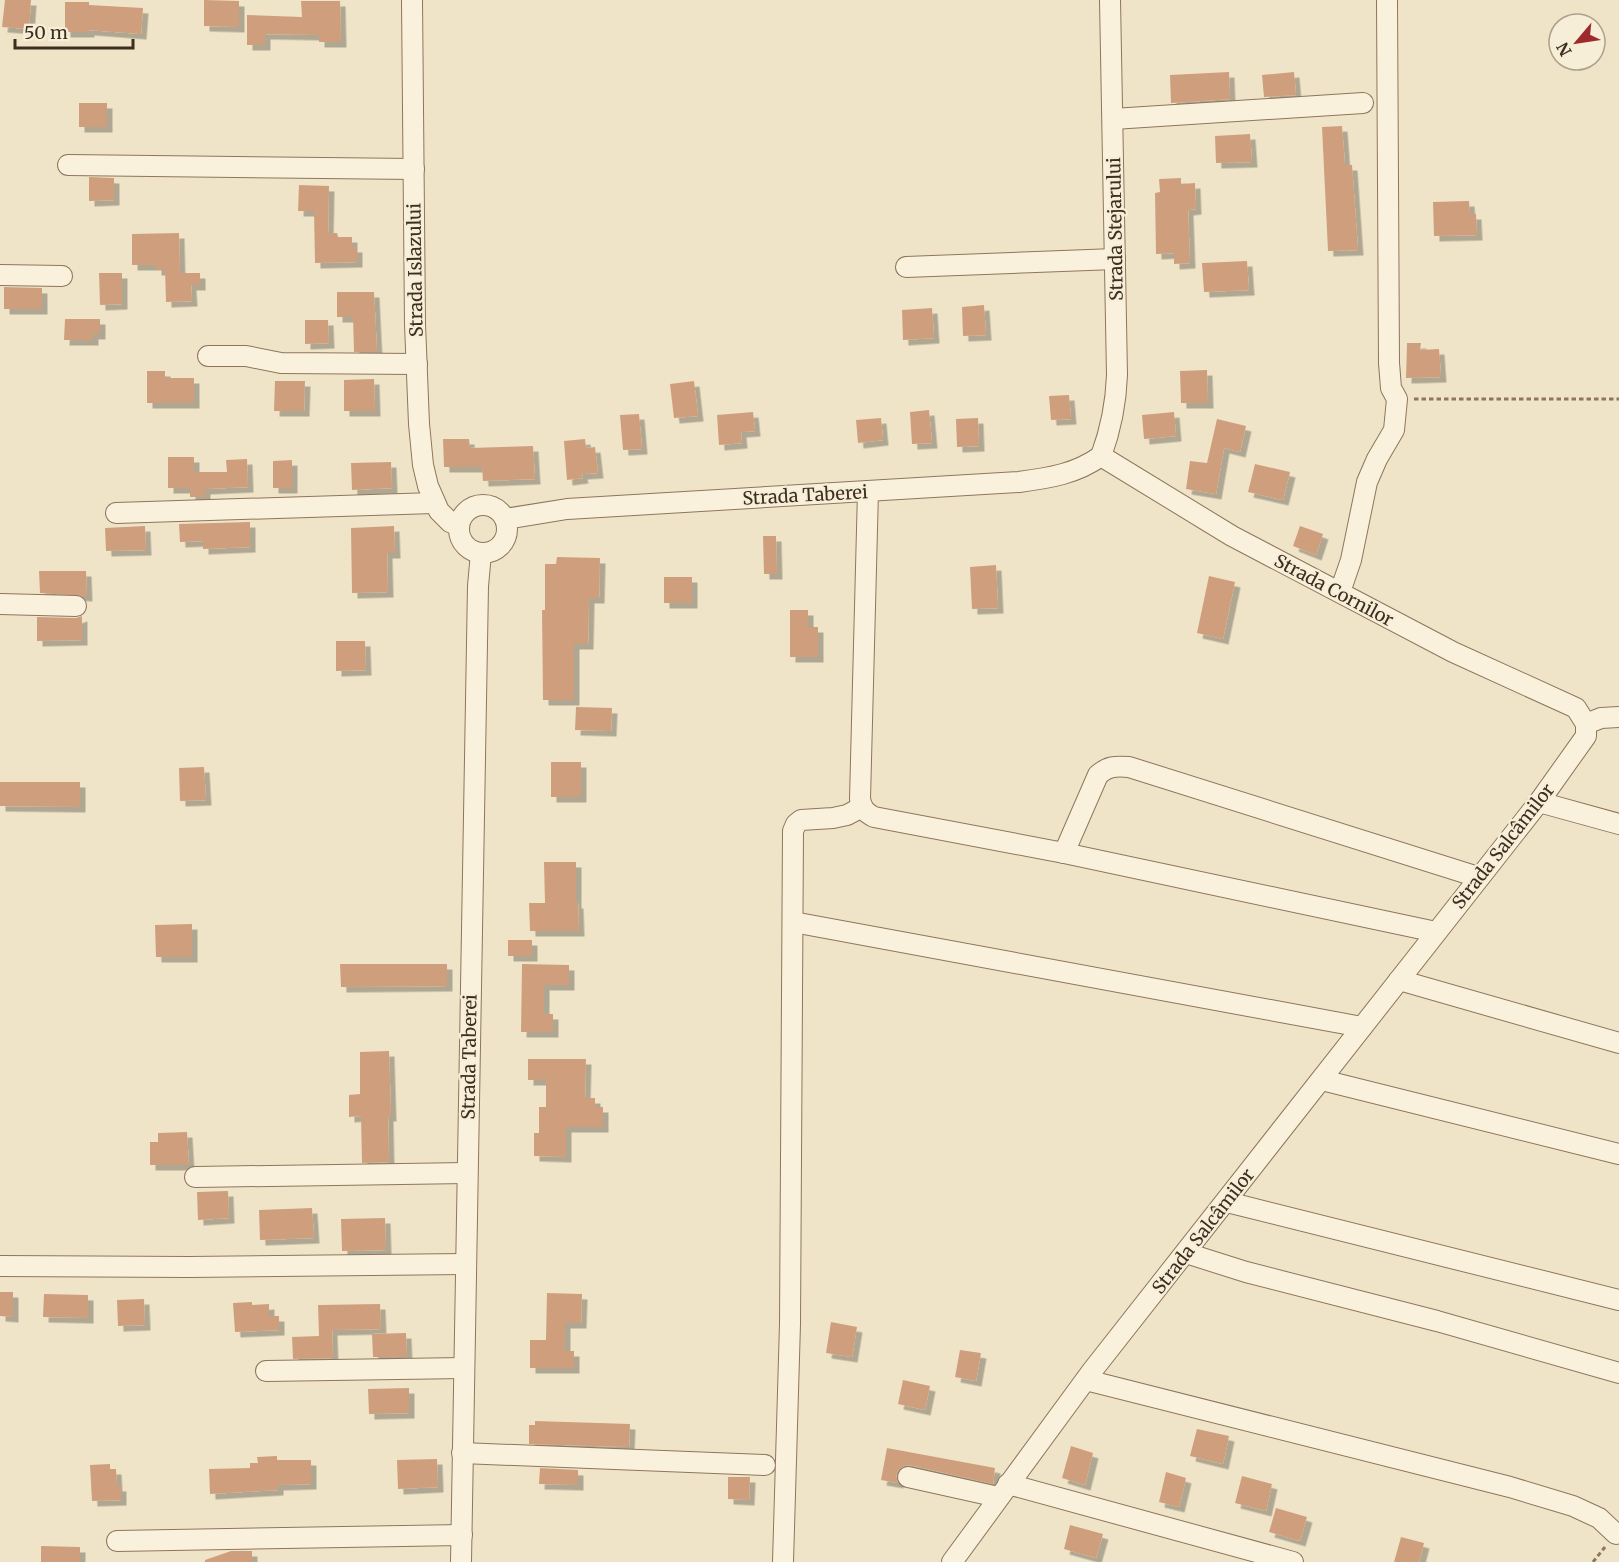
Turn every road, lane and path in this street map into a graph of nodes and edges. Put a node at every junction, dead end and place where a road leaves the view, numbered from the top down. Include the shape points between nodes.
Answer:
1 (412, 0) edge
2 (1110, 0) edge
3 (1387, 0) edge
4 (1362, 103) dead end
5 (1113, 119) junction
6 (68, 165) dead end
7 (414, 169) junction
8 (1115, 259) junction
9 (906, 267) dead end
10 (0, 275) edge
11 (62, 276) dead end
12 (208, 356) dead end
13 (417, 364) junction
14 (1397, 399) junction
15 (1619, 399) edge
16 (1101, 456) junction
17 (868, 491) junction
18 (434, 503) junction
19 (116, 513) dead end
20 (505, 519) junction
21 (459, 526) junction
22 (482, 553) junction
23 (1340, 592) junction
24 (0, 604) edge
25 (76, 606) dead end
26 (1581, 716) junction
27 (1619, 717) edge
28 (1539, 802) junction
29 (861, 807) junction
30 (1619, 824) edge
31 (1064, 854) junction
32 (1478, 877) junction
33 (793, 922) junction
34 (1436, 932) junction
35 (1399, 980) junction
36 (1362, 1027) junction
37 (1619, 1043) edge
38 (1322, 1080) junction
39 (1619, 1154) edge
40 (467, 1173) junction
41 (195, 1177) dead end
42 (1227, 1202) junction
43 (1186, 1253) junction
44 (465, 1264) junction
45 (0, 1266) edge
46 (1619, 1300) edge
47 (464, 1368) junction
48 (267, 1371) dead end
49 (1619, 1373) edge
50 (1086, 1380) junction
51 (462, 1453) junction
52 (765, 1465) dead end
53 (908, 1477) dead end
54 (1003, 1490) junction
55 (146, 1528) dead end
56 (462, 1529) junction
57 (1616, 1534) dead end
58 (117, 1541) dead end
59 (461, 1562) edge
60 (783, 1562) edge
61 (952, 1562) edge
62 (1293, 1562) edge

1 - 7 street, Strada Islazului
2 - 5 street, Strada Stejarului
3 - 14 street via 1389,363 1391,388
4 - 5 street
5 - 8 street, Strada Stejarului
6 - 7 street
7 - 13 street, Strada Islazului
8 - 9 street
8 - 16 street, Strada Stejarului via 1116,404
10 - 11 street
12 - 13 street via 246,356 281,363
13 - 18 street, Strada Islazului via 423,465
14 - 15 path
14 - 23 street via 1394,430 1367,483
16 - 17 street, Strada Taberei via 1051,478
16 - 23 street, Strada Cornilor via 1232,536
17 - 20 street, Strada Taberei via 567,509
17 - 29 street
18 - 19 street
18 - 21 street, Strada Islazului via 445,518
20 - 21 street via 496,508 476,506 464,514
20 - 22 street via 505,540 495,550
21 - 22 street via 465,544
22 - 40 street, Strada Taberei
23 - 26 street, Strada Cornilor
24 - 25 street
26 - 27 street
26 - 28 street, Strada Salcâmilor via 1586,736
28 - 30 street
28 - 32 street, Strada Salcâmilor
29 - 31 street via 874,817
29 - 33 street via 847,815 801,820 796,824 792,843
31 - 32 street via 1098,775 1116,766
31 - 34 street
32 - 34 street, Strada Salcâmilor
33 - 36 street
33 - 60 street via 790,1324
34 - 35 street, Strada Salcâmilor
35 - 36 street, Strada Salcâmilor
35 - 37 street
36 - 38 street, Strada Salcâmilor
38 - 39 street
38 - 42 street, Strada Salcâmilor
40 - 41 street
40 - 44 street, Strada Taberei
42 - 43 street, Strada Salcâmilor
42 - 46 street
43 - 49 street
43 - 50 street, Strada Salcâmilor
44 - 45 street
44 - 47 street, Strada Taberei
47 - 48 street
47 - 51 street, Strada Taberei
50 - 54 street, Strada Salcâmilor
50 - 57 street via 1510,1487 1573,1506 1599,1518
51 - 52 street
51 - 56 street, Strada Taberei
53 - 54 street
54 - 61 street, Strada Salcâmilor
54 - 62 street
55 - 56 street
56 - 58 street
56 - 59 street, Strada Taberei

